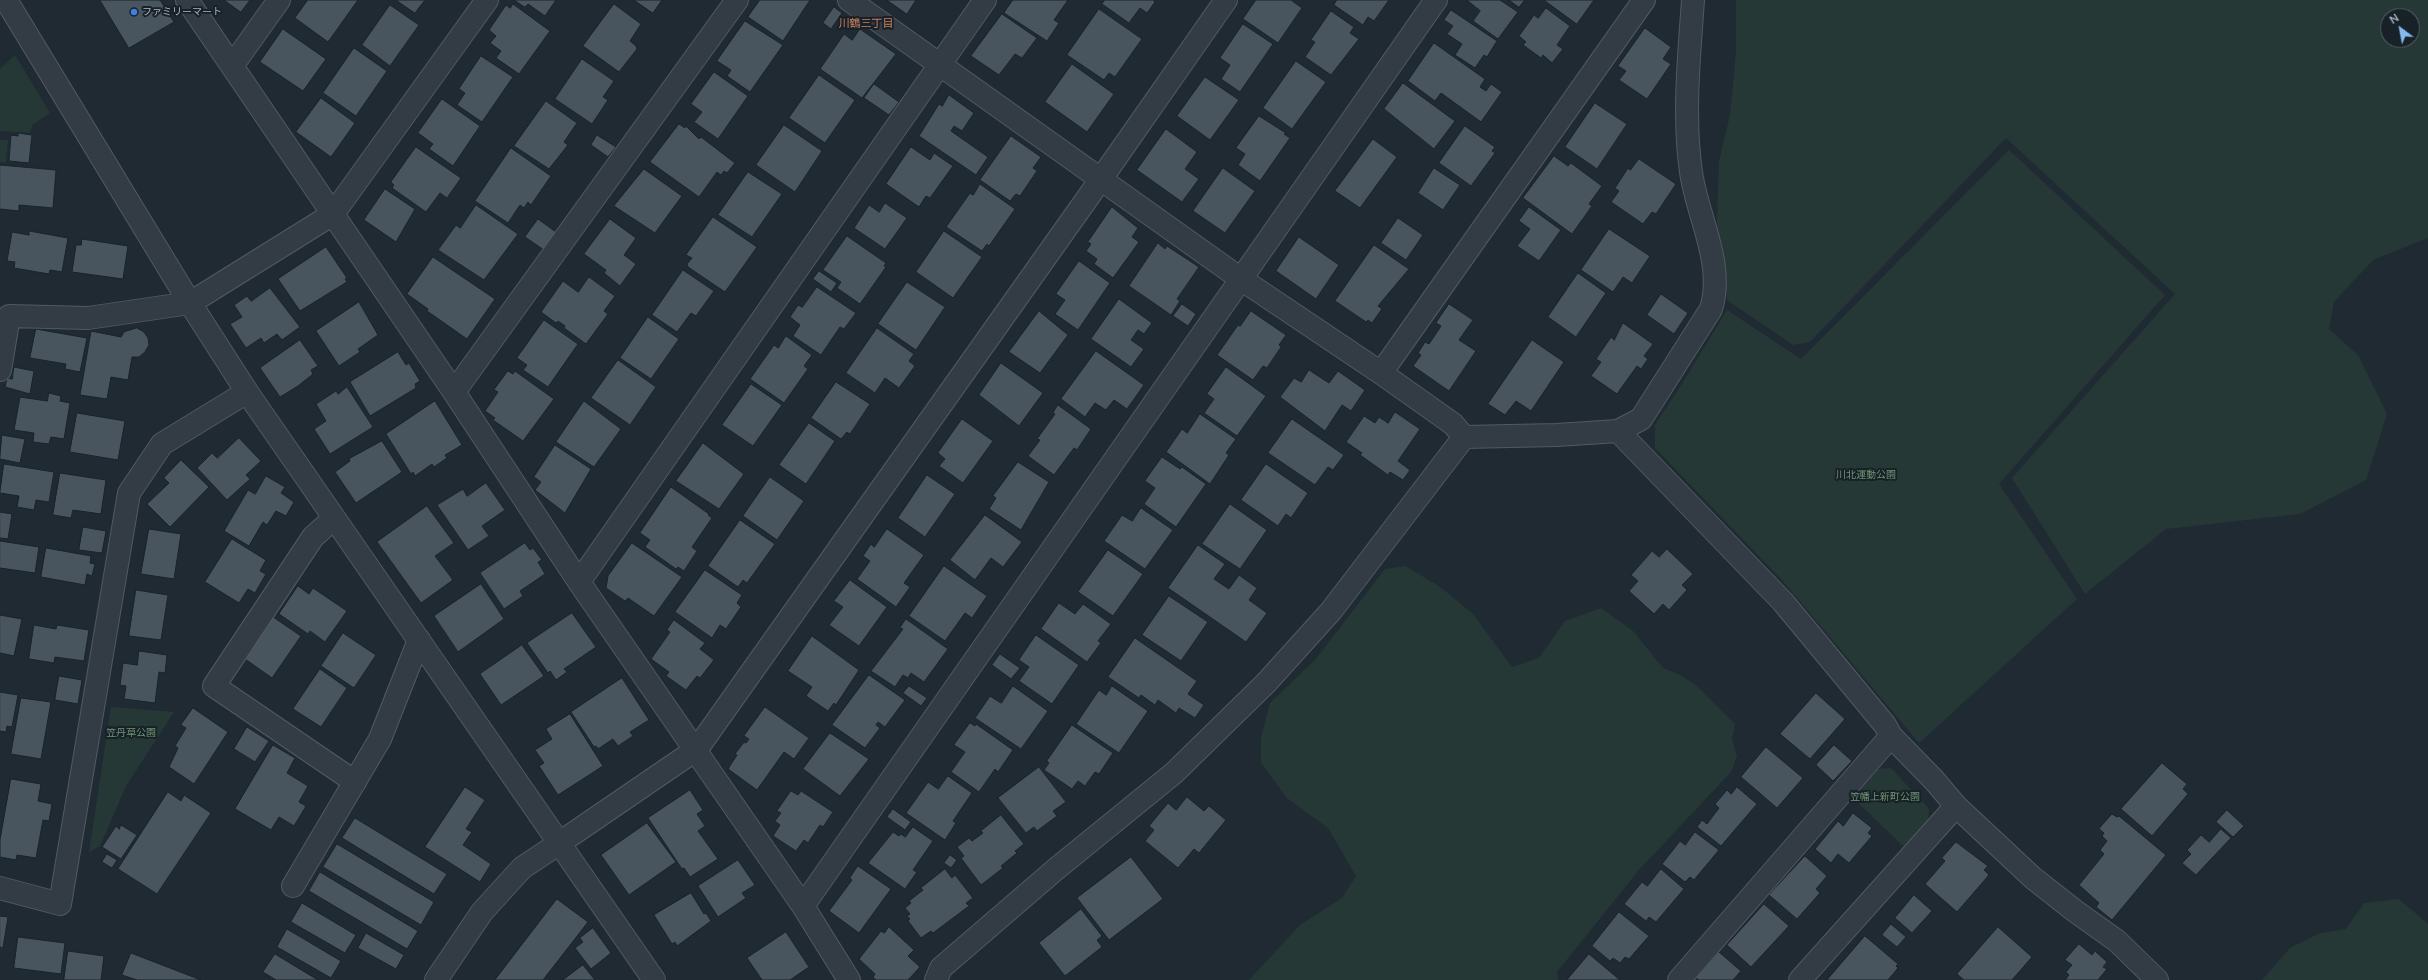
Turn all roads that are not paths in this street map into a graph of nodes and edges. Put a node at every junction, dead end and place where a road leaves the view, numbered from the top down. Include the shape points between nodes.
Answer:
1 (6, 0) edge
2 (187, 0) edge
3 (279, 0) edge
4 (487, 0) edge
5 (737, 0) edge
6 (848, 0) edge
7 (984, 0) edge
8 (1226, 0) edge
9 (1436, 0) edge
10 (1644, 0) edge
11 (1694, 0) edge
12 (941, 64) junction
13 (232, 66) junction
14 (1101, 179) junction
15 (333, 214) junction
16 (1241, 279) junction
17 (190, 303) junction
18 (0, 370) edge
19 (1381, 373) junction
20 (247, 392) junction
21 (454, 392) junction
22 (1618, 431) junction
23 (1464, 437) junction
24 (333, 519) junction
25 (579, 582) junction
26 (419, 640) junction
27 (1891, 736) junction
28 (697, 749) junction
29 (355, 782) junction
30 (1956, 806) junction
31 (558, 844) junction
32 (293, 886) dead end
33 (0, 888) edge
34 (803, 906) junction
35 (436, 980) edge
36 (654, 980) edge
37 (848, 980) edge
38 (936, 980) edge
39 (1679, 980) edge
40 (1800, 980) edge
41 (2157, 980) edge

1 - 17 street
2 - 13 street
3 - 13 street
4 - 15 street
5 - 21 street
6 - 12 street
7 - 12 street
8 - 14 street
9 - 16 street
10 - 19 street
11 - 22 street via 1687,96 1688,136 1691,172 1714,270 1714,299 1711,308 1641,419
12 - 14 street
12 - 25 street
13 - 15 street
14 - 16 street
14 - 28 street
15 - 17 street
15 - 21 street
16 - 19 street
16 - 34 street
17 - 18 street via 88,318 9,316
17 - 20 street
19 - 23 street via 1453,424
20 - 24 street
20 - 33 street via 162,444 129,493 60,904
21 - 25 street
22 - 23 street
22 - 27 street via 1783,602
23 - 38 street via 1331,611 1266,683 1174,773 1056,869 942,968
24 - 26 street
24 - 29 street via 313,537 214,686
25 - 28 street
26 - 29 street via 380,740
26 - 31 street
27 - 30 street
27 - 39 street
28 - 31 street
28 - 34 street
29 - 32 street
30 - 40 street
30 - 41 street via 2033,878 2117,941
31 - 35 street via 522,868 482,912
31 - 36 street
34 - 37 street

